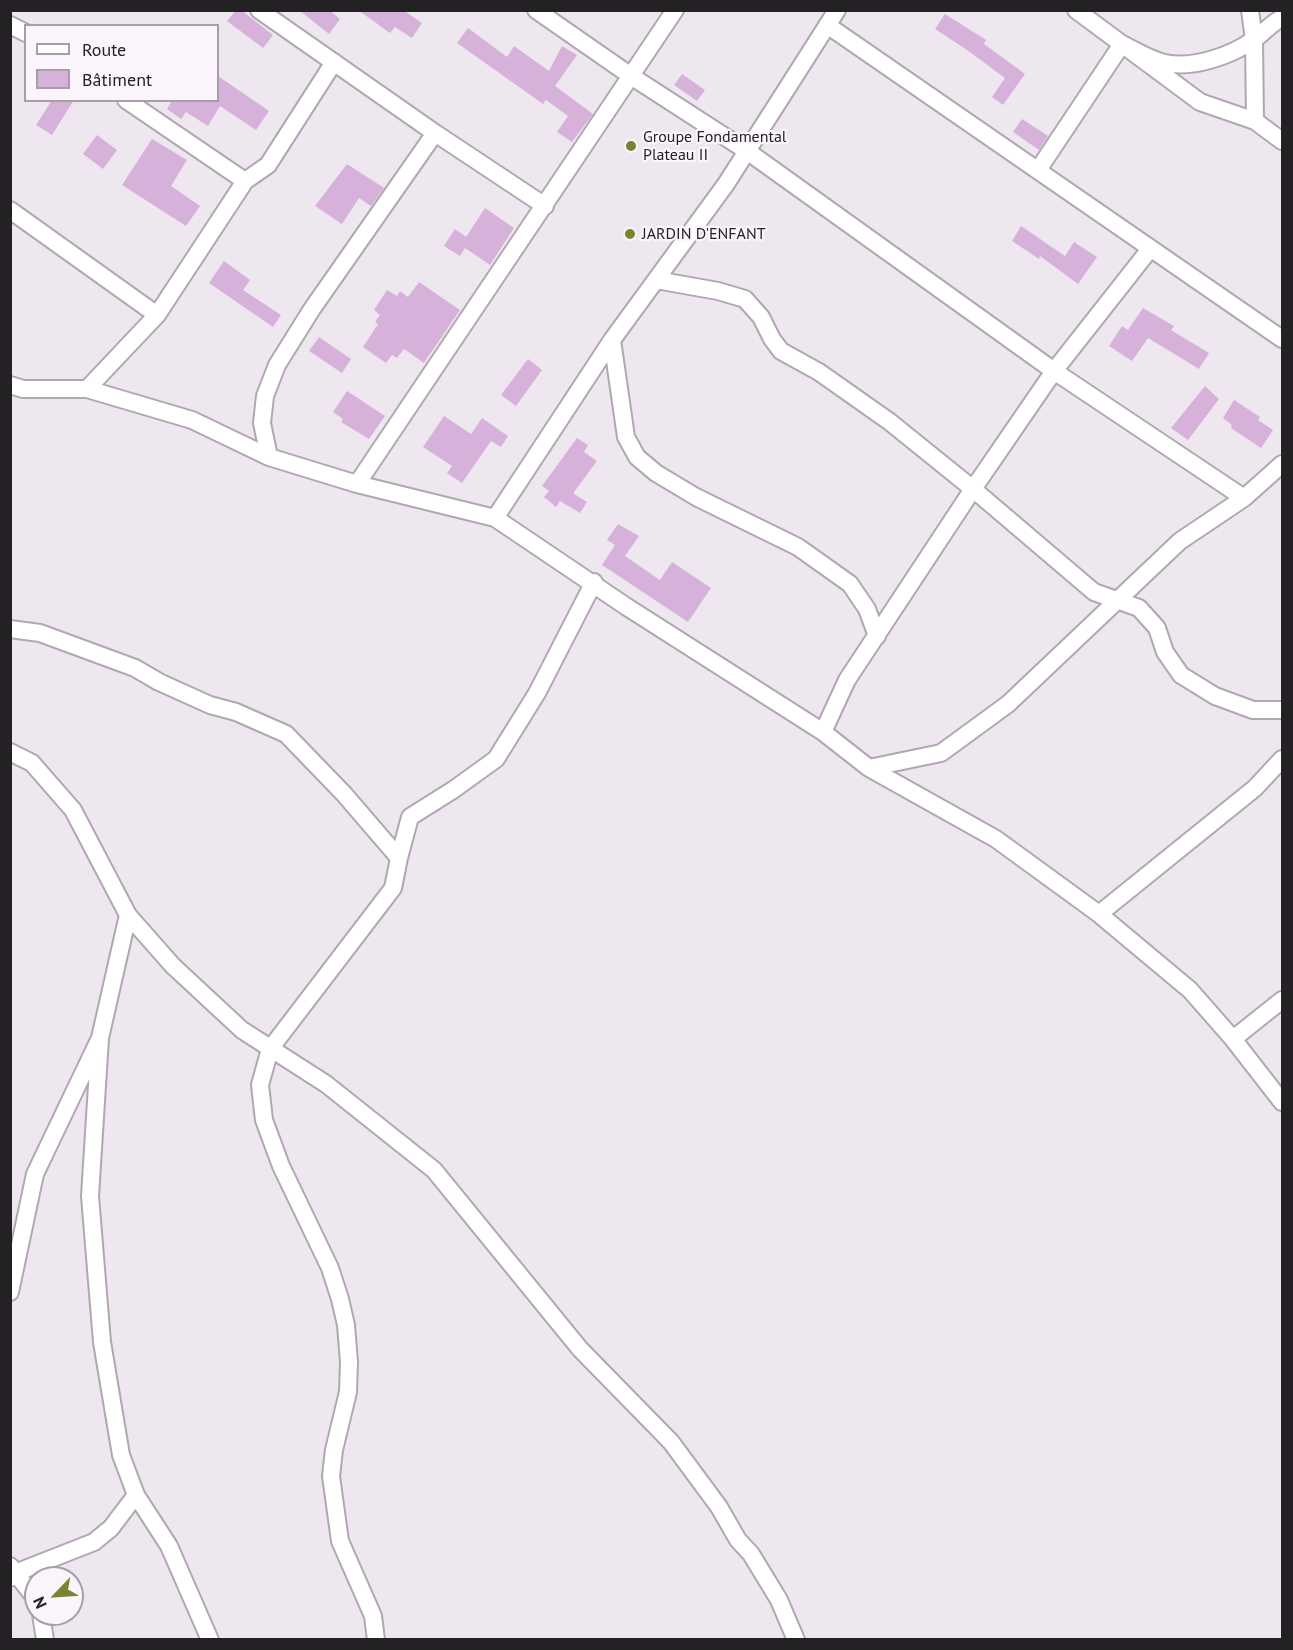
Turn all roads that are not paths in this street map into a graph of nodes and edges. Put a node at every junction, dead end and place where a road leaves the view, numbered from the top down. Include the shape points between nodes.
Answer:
1 (259, 10) edge
2 (536, 10) edge
3 (675, 10) edge
4 (837, 10) edge
5 (1076, 10) edge
6 (1250, 10) edge
7 (1282, 18) edge
8 (10, 25) edge
9 (827, 25) junction
10 (24, 32) edge
11 (1254, 40) junction
12 (1122, 44) junction
13 (333, 62) junction
14 (631, 75) junction
15 (129, 102) edge
16 (1255, 121) junction
17 (435, 133) junction
18 (1282, 141) edge
19 (747, 152) junction
20 (1038, 170) junction
21 (245, 181) junction
22 (546, 206) junction
23 (10, 210) edge
24 (1150, 249) junction
25 (656, 280) junction
26 (158, 315) junction
27 (1282, 339) edge
28 (612, 340) junction
29 (1054, 371) junction
30 (10, 385) edge
31 (87, 389) junction
32 (269, 457) junction
33 (1282, 464) edge
34 (357, 483) junction
35 (974, 489) junction
36 (1244, 498) junction
37 (495, 518) junction
38 (594, 582) junction
39 (1119, 601) junction
40 (10, 628) edge
41 (877, 636) junction
42 (1282, 710) edge
43 (823, 732) junction
44 (10, 752) edge
45 (1282, 759) edge
46 (869, 768) junction
47 (399, 858) junction
48 (128, 915) junction
49 (1099, 915) junction
50 (1282, 1000) edge
51 (100, 1038) junction
52 (1233, 1039) junction
53 (270, 1049) junction
54 (1282, 1102) edge
55 (10, 1292) edge
56 (136, 1495) junction
57 (12, 1572) edge
58 (24, 1586) edge
59 (210, 1640) edge
60 (376, 1640) edge
61 (796, 1640) edge

1 - 13 street
2 - 14 street
3 - 14 street
4 - 9 street
5 - 12 street
6 - 11 street
7 - 11 street
8 - 10 street
9 - 19 street
9 - 20 street
11 - 12 street via 1227,56 1195,63 1165,63
11 - 16 street
12 - 16 street via 1200,102
12 - 20 street
13 - 17 street
13 - 21 street via 268,165
14 - 19 street
14 - 22 street
15 - 21 street
16 - 18 street
17 - 22 street
17 - 32 street via 277,365 265,396 262,423
19 - 25 street
19 - 29 street
20 - 24 street
21 - 26 street
22 - 34 street
23 - 26 street
24 - 27 street
24 - 29 street
25 - 28 street
25 - 35 street via 745,299 781,351 819,372 890,422
26 - 31 street
28 - 37 street
28 - 41 street via 626,437 638,457 696,497 798,548 850,584 867,609
29 - 35 street
29 - 36 street
30 - 31 street via 23,389
31 - 32 street via 192,420
32 - 34 street
33 - 36 street
34 - 37 street
35 - 39 street via 1094,592
35 - 41 street
36 - 39 street via 1180,541
37 - 38 street
38 - 43 street
38 - 47 street via 537,693 496,759 410,818
39 - 42 street via 1139,608 1157,628 1165,652 1181,675 1215,696 1253,710
39 - 46 street via 1008,704 941,753
40 - 47 street via 40,633 135,668 210,705 286,734
41 - 43 street via 847,680
43 - 46 street
44 - 48 street via 32,763 73,810
45 - 49 street via 1255,788
46 - 49 street via 996,839
47 - 53 street via 393,888
48 - 51 street
48 - 53 street via 173,966 242,1030
49 - 52 street via 1190,990
50 - 52 street
51 - 55 street via 35,1174
51 - 56 street via 90,1196 102,1342 121,1455
52 - 54 street
53 - 60 street via 260,1085 264,1120 281,1166 330,1268 345,1325 350,1362 348,1392 331,1476 340,1541 373,1616
53 - 61 street via 326,1084 434,1170 580,1349 671,1442 751,1554 779,1600
56 - 57 street via 111,1528 94,1542
56 - 59 street via 169,1546
57 - 58 street

